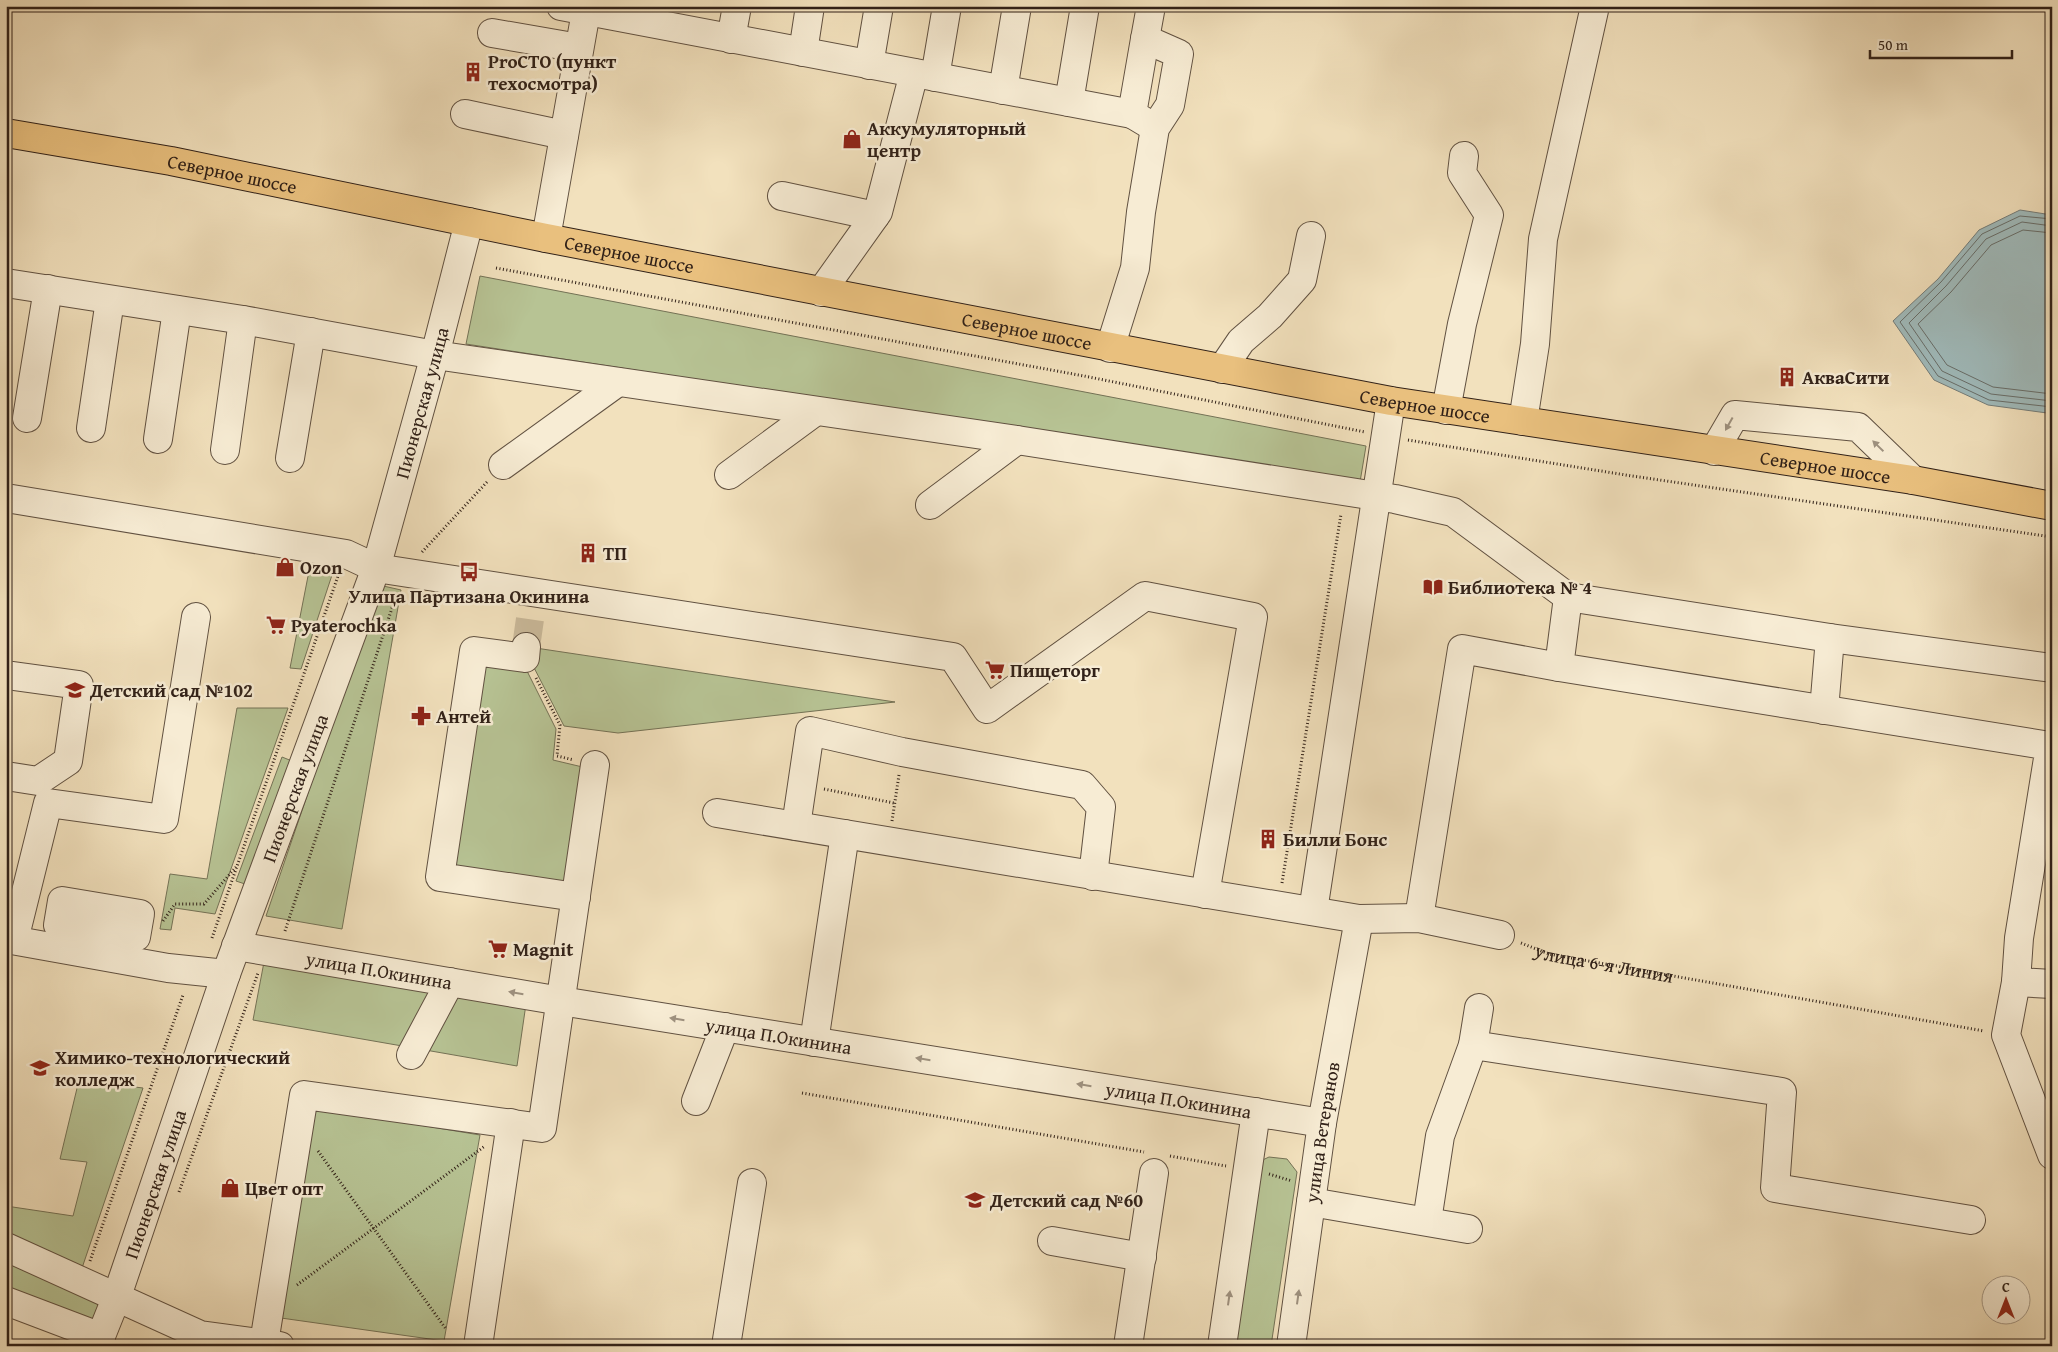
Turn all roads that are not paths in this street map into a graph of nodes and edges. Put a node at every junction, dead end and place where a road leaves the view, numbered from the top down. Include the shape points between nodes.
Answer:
1 (737, 6) edge
2 (810, 6) edge
3 (878, 6) edge
4 (947, 6) edge
5 (1017, 6) edge
6 (1085, 6) edge
7 (1151, 6) edge
8 (1595, 6) edge
9 (578, 8) edge
10 (658, 16) edge
11 (492, 32) dead end
12 (731, 39) junction
13 (1146, 39) junction
14 (579, 48) junction
15 (803, 52) junction
16 (869, 65) junction
17 (924, 75) junction
18 (1003, 90) junction
19 (1069, 102) junction
20 (465, 114) dead end
21 (1132, 114) junction
22 (1155, 128) junction
23 (6, 133) edge
24 (564, 136) junction
25 (1464, 156) dead end
26 (782, 196) dead end
27 (875, 216) junction
28 (469, 222) junction
29 (1311, 236) dead end
30 (546, 238) junction
31 (6, 283) edge
32 (48, 289) junction
33 (821, 292) junction
34 (110, 300) junction
35 (177, 310) junction
36 (243, 320) junction
37 (311, 332) junction
38 (1110, 348) junction
39 (435, 355) junction
40 (1222, 369) junction
41 (618, 382) junction
42 (1392, 401) junction
43 (1446, 410) junction
44 (816, 411) junction
45 (27, 418) dead end
46 (1524, 421) junction
47 (91, 428) dead end
48 (158, 439) dead end
49 (1017, 440) junction
50 (225, 450) dead end
51 (1714, 451) junction
52 (290, 458) dead end
53 (503, 465) road end
54 (730, 475) dead end
55 (1913, 480) junction
56 (1376, 497) junction
57 (6, 498) edge
58 (930, 505) dead end
59 (2052, 506) edge
60 (376, 568) junction
61 (1568, 597) junction
62 (196, 617) dead end
63 (1830, 638) junction
64 (526, 652) road end
65 (1559, 667) junction
66 (2052, 668) edge
67 (6, 675) edge
68 (1824, 710) junction
69 (595, 765) road end
70 (6, 776) edge
71 (717, 813) dead end
72 (796, 826) junction
73 (845, 834) junction
74 (1093, 876) junction
75 (1205, 894) junction
76 (576, 897) junction
77 (1313, 911) junction
78 (1419, 918) junction
79 (1359, 919) junction
80 (1500, 935) road end
81 (10, 940) edge
82 (224, 944) junction
83 (226, 974) junction
84 (450, 982) junction
85 (2016, 982) junction
86 (2052, 984) edge
87 (561, 1001) junction
88 (1479, 1008) dead end
89 (725, 1027) junction
90 (814, 1042) junction
91 (1473, 1045) junction
92 (411, 1055) dead end
93 (696, 1101) dead end
94 (1256, 1112) junction
95 (1322, 1122) junction
96 (511, 1126) junction
97 (2052, 1155) edge
98 (1157, 1161) road end
99 (752, 1183) dead end
100 (1312, 1202) junction
101 (1971, 1220) dead end
102 (1427, 1221) junction
103 (1468, 1229) dead end
104 (1052, 1241) dead end
105 (6, 1247) edge
106 (1142, 1257) junction
107 (117, 1296) junction
108 (6, 1301) edge
109 (99, 1341) edge
110 (272, 1345) edge
111 (478, 1346) edge
112 (726, 1346) edge
113 (1128, 1346) edge
114 (1222, 1346) edge
115 (1291, 1346) edge

1 - 12 street
2 - 15 street
3 - 16 street
4 - 17 street
5 - 18 street
6 - 19 street
7 - 13 street
8 - 46 street via 1543,239 1535,344
9 - 10 street
9 - 14 street
10 - 12 street
11 - 14 street
12 - 15 street
13 - 21 street
13 - 22 street via 1179,54 1170,105
14 - 24 street
15 - 16 street
16 - 17 street
17 - 18 street
17 - 27 street
18 - 19 street
19 - 21 street
20 - 24 street
21 - 22 street
22 - 38 street via 1135,268
23 - 28 main road, Северное шоссе via 171,162
24 - 30 street
25 - 43 street via 1462,173 1489,215 1462,324
26 - 27 street
27 - 33 street
28 - 30 main road, Северное шоссе
28 - 39 street, Пионерская улица
29 - 40 street via 1302,280 1242,341
30 - 33 main road, Северное шоссе
31 - 32 street
32 - 34 street
32 - 45 street
33 - 38 main road, Северное шоссе
34 - 35 street
34 - 47 street
35 - 36 street
35 - 48 street
36 - 37 street
36 - 50 street
37 - 39 street
37 - 52 street
38 - 40 main road, Северное шоссе
39 - 41 street
39 - 60 street, Пионерская улица
40 - 42 main road, Северное шоссе
41 - 44 street
41 - 53 street
42 - 43 main road, Северное шоссе
42 - 56 street
43 - 46 main road, Северное шоссе
44 - 49 street
44 - 54 street
46 - 51 main road, Северное шоссе
49 - 56 street
49 - 58 street
51 - 55 main road, Северное шоссе
55 -> 51 street via 1858,427 1735,415
55 - 59 main road, Северное шоссе
56 - 61 street via 1454,512
56 - 77 street
57 - 60 street via 346,554
60 - 75 street via 533,599 953,657 987,709 1145,596 1253,617
60 - 82 street, Пионерская улица
61 - 63 street
61 - 65 street
62 - 81 street via 164,819 48,803
63 - 66 street
63 - 68 street
64 - 76 street via 474,651 440,877
65 - 68 street
65 - 78 street via 1462,649
67 - 70 street via 79,685 68,761 38,781
68 - 85 street via 2050,746 2019,938
69 - 76 street
71 - 72 street
72 - 73 street
72 - 74 street via 810,731 902,752 1082,785 1101,807
73 - 74 street
73 - 90 street
74 - 75 street
75 - 77 street
76 - 87 street
77 - 79 street
78 - 79 street
78 - 80 street
79 - 95 street, улица Ветеранов
81 - 83 street via 168,968
82 - 83 street, Пионерская улица
82 - 84 street, улица П.Окинина
83 - 107 street, Пионерская улица
87 -> 84 street, улица П.Окинина
84 - 92 street
85 - 86 street
85 - 97 street via 2006,1034
89 -> 87 street, улица П.Окинина
87 - 96 street via 542,1128
88 - 91 street
89 - 90 street, улица П.Окинина
89 - 93 street
94 -> 90 street, улица П.Окинина
91 - 101 street via 1782,1092 1775,1188
91 - 102 street via 1440,1136
94 - 95 street, улица П.Окинина
114 -> 94 street
95 - 100 street, улица Ветеранов
96 - 110 street via 304,1095 270,1305
96 - 111 street
98 - 106 street
99 - 112 street
100 - 102 street
115 -> 100 street, улица Ветеранов
102 - 103 street
104 - 106 street
105 - 107 street
106 - 113 street
107 - 109 street, Пионерская улица
107 - 110 street via 200,1335
108 - 109 street

